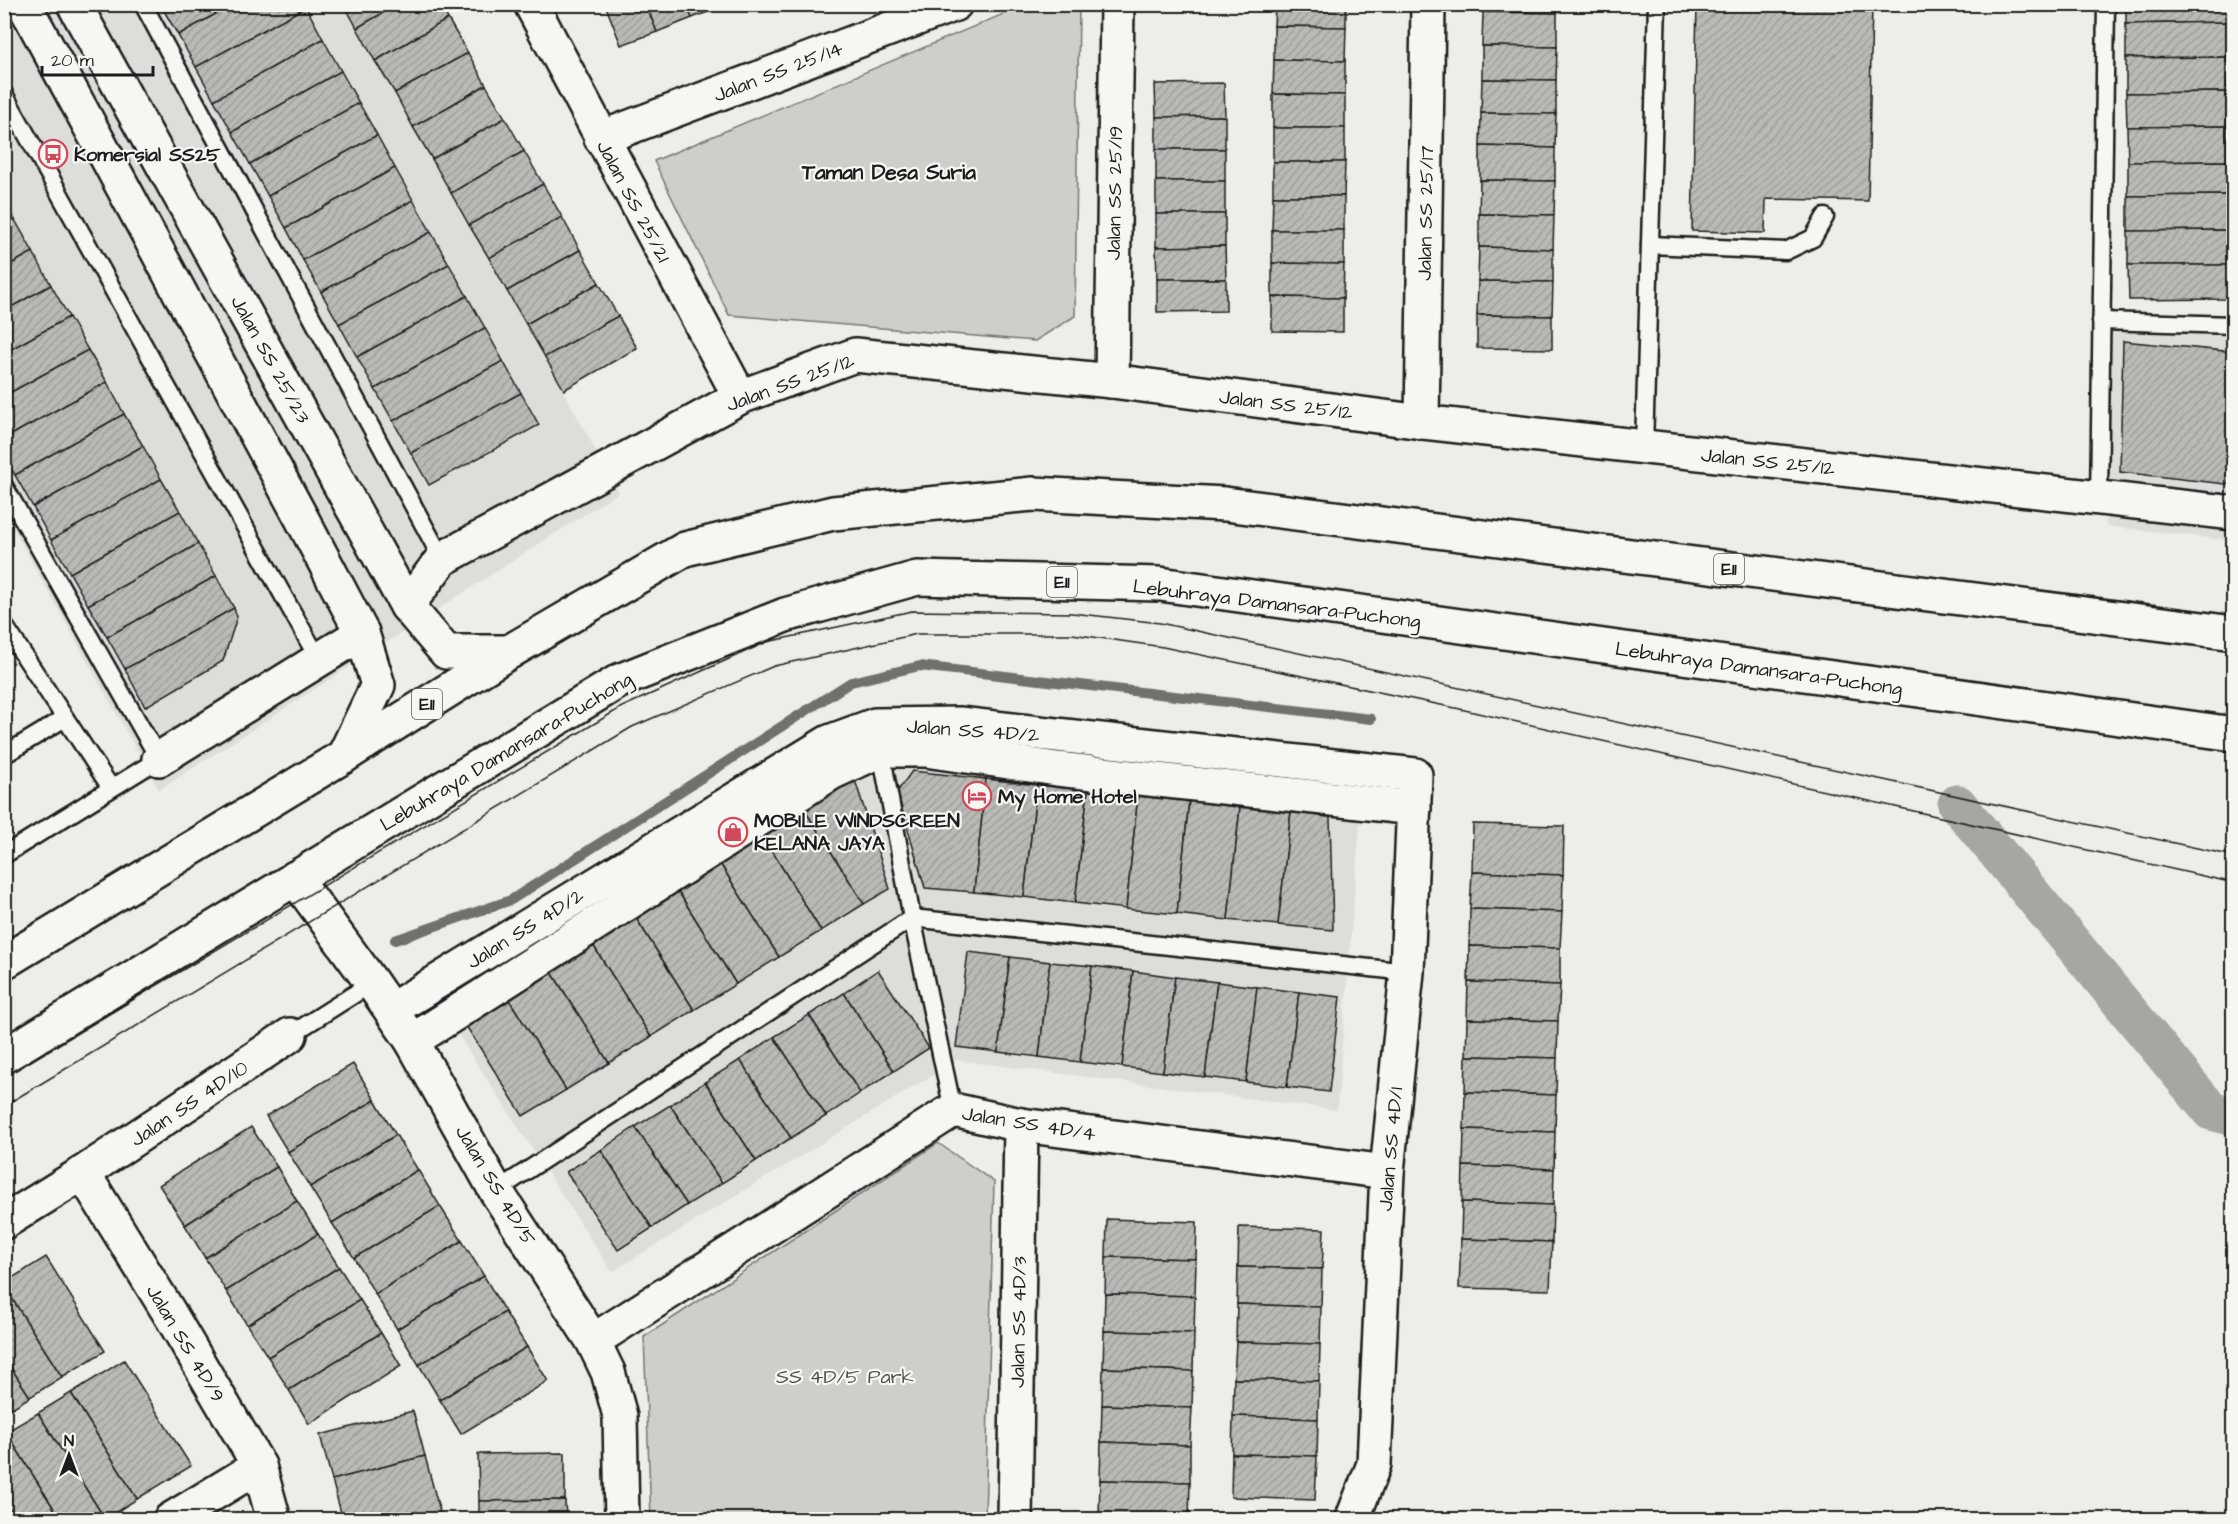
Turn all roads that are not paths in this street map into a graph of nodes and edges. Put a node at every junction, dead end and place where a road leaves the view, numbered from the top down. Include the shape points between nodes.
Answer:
1 (24, 4) edge
2 (74, 4) edge
3 (143, 4) edge
4 (531, 4) edge
5 (955, 4) edge
6 (1117, 4) edge
7 (1428, 4) edge
8 (1657, 4) edge
9 (2106, 4) edge
10 (4, 94) edge
11 (601, 138) junction
12 (1825, 217) dead end
13 (1650, 245) junction
14 (2101, 321) junction
15 (2234, 325) edge
16 (1112, 381) junction
17 (740, 397) junction
18 (1422, 422) junction
19 (1644, 447) junction
20 (4, 486) edge
21 (2098, 499) junction
22 (2234, 513) edge
23 (442, 559) junction
24 (407, 606) junction
25 (4, 625) edge
26 (362, 633) junction
27 (2234, 633) edge
28 (509, 652) junction
29 (319, 660) junction
30 (65, 718) junction
31 (2234, 734) edge
32 (878, 738) junction
33 (4, 755) edge
34 (344, 756) junction
35 (159, 759) junction
36 (1415, 776) joint
37 (111, 788) junction
38 (1414, 807) junction
39 (4, 855) edge
40 (295, 878) junction
41 (912, 918) junction
42 (4, 962) edge
43 (1407, 972) junction
44 (372, 982) junction
45 (392, 1010) junction
46 (291, 1035) joint
47 (412, 1041) junction
48 (4, 1056) edge
49 (953, 1110) junction
50 (1021, 1125) junction
51 (1387, 1172) junction
52 (83, 1173) junction
53 (496, 1191) junction
54 (4, 1222) edge
55 (593, 1341) junction
56 (259, 1466) junction
57 (170, 1520) edge
58 (274, 1520) edge
59 (622, 1520) edge
60 (1015, 1520) edge
61 (1352, 1520) edge

1 - 26 main road
2 - 24 main road, Jalan SS 25/23
3 - 23 lane
4 - 11 main road, Jalan SS 25/21
5 - 11 main road, Jalan SS 25/14
6 - 16 main road, Jalan SS 25/19
7 - 18 main road, Jalan SS 25/17
8 - 13 lane
9 - 14 lane
10 - 29 lane
11 - 17 main road, Jalan SS 25/21
12 - 13 lane via 1813,238 1786,251
13 - 19 lane
14 - 15 lane
14 - 21 lane
16 - 17 main road, Jalan SS 25/12 via 855,355
16 - 18 main road, Jalan SS 25/12
17 - 23 main road, Jalan SS 25/12
18 - 19 main road, Jalan SS 25/12
19 - 21 main road, Jalan SS 25/12
20 - 35 lane
21 - 22 main road, Jalan SS 25/12
23 - 24 main road, Jalan SS 25/12
24 - 26 main road
24 - 28 main road, Jalan SS 25/23 via 446,652
25 - 30 lane
26 - 29 main road
26 - 34 main road via 378,685
27 - 28 main road, E11 via 1225,504 1033,494 833,513 685,549
28 - 34 main road, E11
29 - 35 main road
30 - 33 lane
30 - 37 lane
31 - 40 main road, Lebuhraya Damansara–Puchong / E11 via 1160,584 917,578 785,615 619,681
32 - 36 main road, Jalan SS 4D/2 via 959,724
32 - 38 main road via 925,750 1057,769
32 - 41 lane
32 - 45 main road, Jalan SS 4D/2 via 829,742
32 - 47 main road via 831,773
34 - 42 main road, E11
35 - 37 lane
36 - 38 main road, Jalan SS 4D/1
37 - 39 lane
38 - 43 main road, Jalan SS 4D/1
40 - 44 main road, Jalan SS 4D/5
40 - 48 main road, Lebuhraya Damansara–Puchong / E11
41 - 43 lane
41 - 49 lane
41 - 53 lane
43 - 51 main road, Jalan SS 4D/1
44 - 45 main road, Jalan SS 4D/5
44 - 46 lane, Jalan SS 4D/10
45 - 47 main road, Jalan SS 4D/5
46 - 52 main road, Jalan SS 4D/10
47 - 53 main road, Jalan SS 4D/5
49 - 50 main road, Jalan SS 4D/4
49 - 55 main road, Jalan SS 4D/4
50 - 51 main road, Jalan SS 4D/4
50 - 60 main road, Jalan SS 4D/3
51 - 61 main road, Jalan SS 4D/1 via 1374,1464
52 - 54 main road, Jalan SS 4D/10
52 - 56 main road, Jalan SS 4D/9
53 - 55 main road, Jalan SS 4D/5
55 - 59 main road, Jalan SS 4D/5 via 608,1372 620,1416
56 - 57 main road
56 - 58 main road, Jalan SS 4D/9

